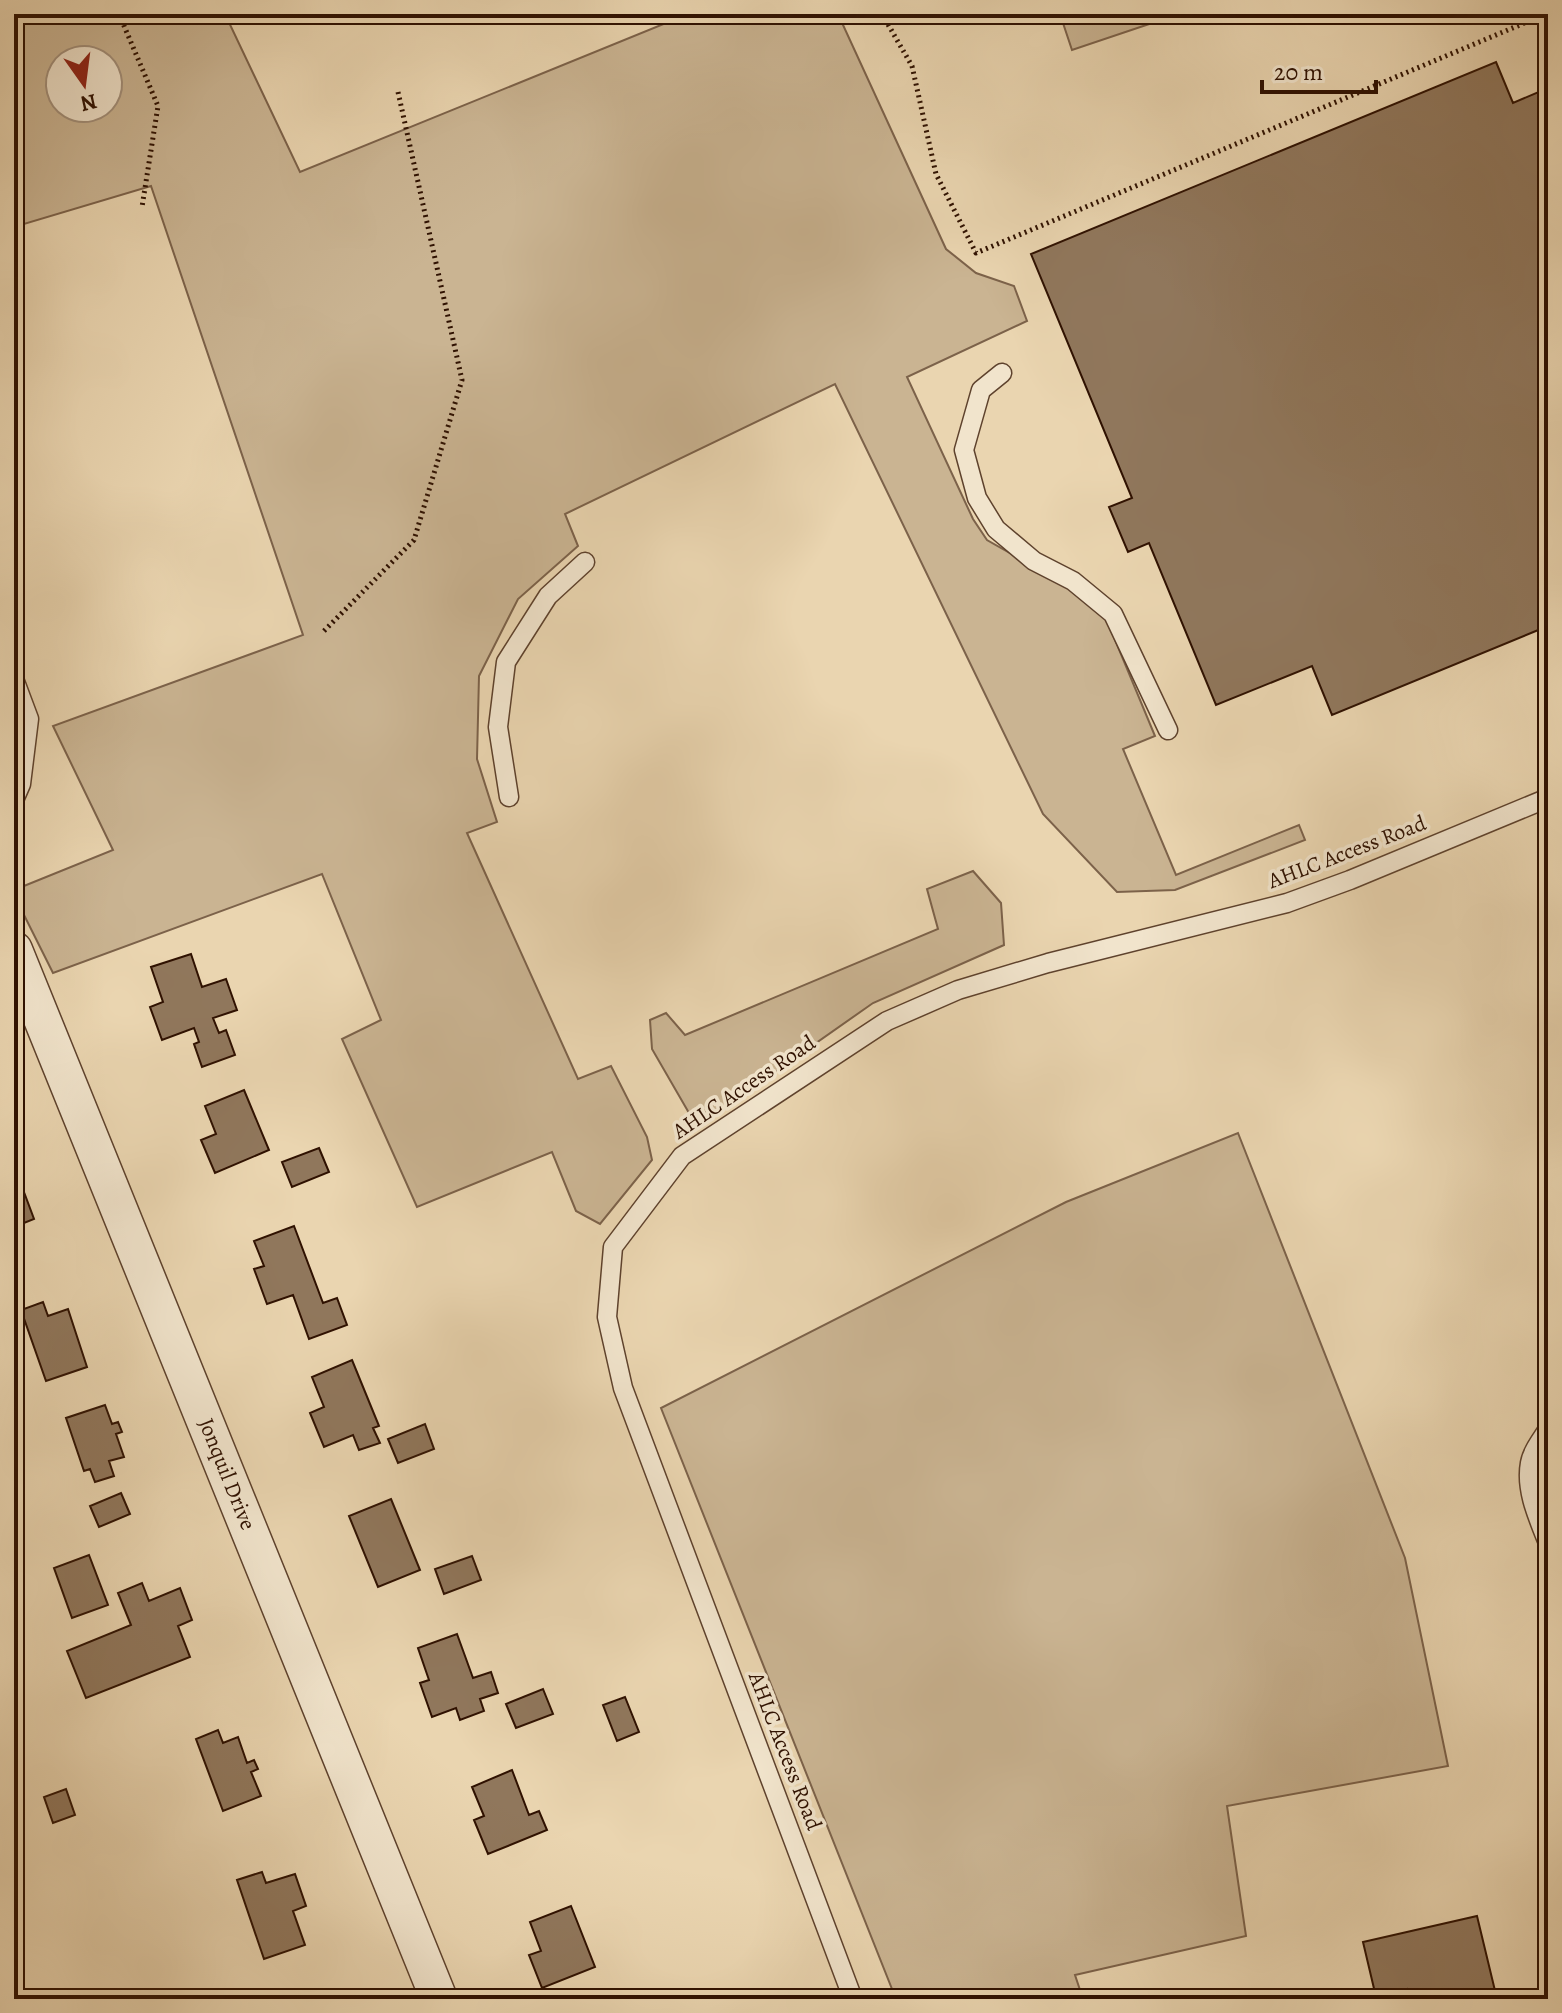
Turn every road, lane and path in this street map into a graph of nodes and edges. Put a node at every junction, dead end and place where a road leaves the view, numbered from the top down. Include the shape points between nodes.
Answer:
1 (119, 14) edge
2 (882, 14) edge
3 (1546, 14) edge
4 (398, 92) dead end
5 (142, 207) dead end
6 (1002, 373) dead end
7 (585, 562) dead end
8 (324, 631) dead end
9 (14, 679) edge
10 (1168, 730) dead end
11 (509, 797) dead end
12 (1548, 798) edge
13 (14, 800) edge
14 (14, 950) edge
15 (1548, 1429) edge
16 (1548, 1543) edge
17 (439, 1999) edge
18 (853, 1999) edge

1 - 5 path via 158,106
2 - 3 path via 912,66 936,174 976,253
4 - 8 path via 462,380 414,540
6 - 10 lane via 981,390 964,450 977,498 996,529 1113,614
7 - 11 lane via 548,596 506,662 498,727
9 - 13 lane via 29,719
12 - 18 lane, AHLC Access Road via 1287,903 1048,963 958,990 887,1021 682,1156 613,1247 607,1317 623,1388
14 - 17 street, Jonquil Drive
15 - 16 lane via 1530,1460 1529,1485

